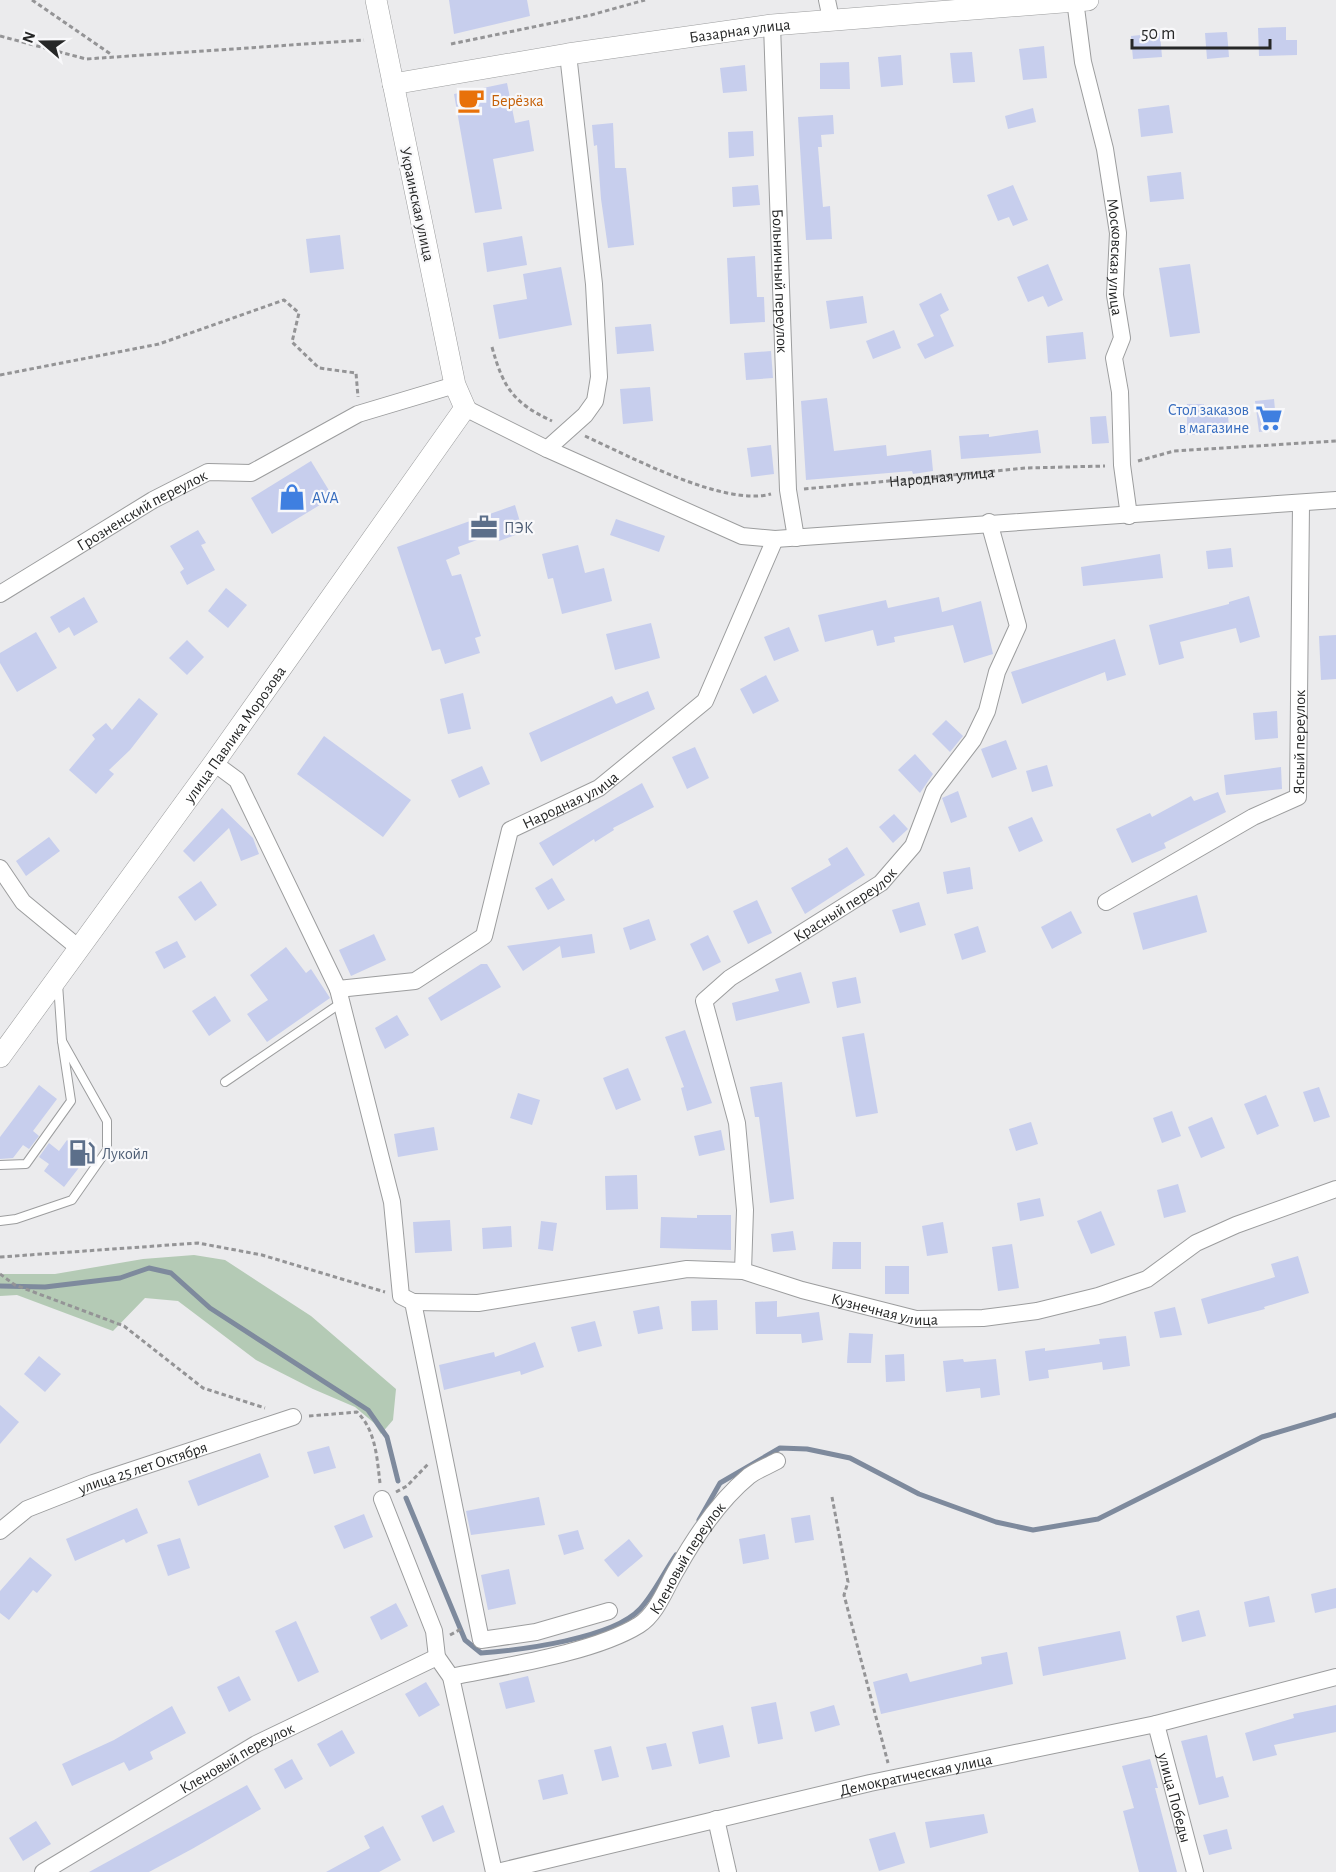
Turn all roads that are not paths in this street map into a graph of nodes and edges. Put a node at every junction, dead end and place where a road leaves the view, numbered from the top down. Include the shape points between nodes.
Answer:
1 (376, 0) edge
2 (1080, 0) edge
3 (829, 9) edge
4 (772, 25) junction
5 (568, 54) junction
6 (393, 84) junction
7 (456, 385) junction
8 (465, 408) junction
9 (548, 449) junction
10 (1336, 500) edge
11 (1301, 504) junction
12 (1129, 516) junction
13 (989, 522) junction
14 (796, 538) junction
15 (775, 539) junction
16 (0, 594) edge
17 (214, 763) junction
18 (0, 868) edge
19 (1106, 902) dead end
20 (80, 949) junction
21 (57, 980) junction
22 (340, 996) junction
23 (62, 1041) junction
24 (0, 1057) edge
25 (225, 1082) dead end
26 (0, 1165) edge
27 (1336, 1189) edge
28 (0, 1221) edge
29 (743, 1271) junction
30 (407, 1299) junction
31 (293, 1417) road end
32 (777, 1461) dead end
33 (382, 1499) road end
34 (0, 1531) edge
35 (609, 1611) dead end
36 (437, 1657) junction
37 (451, 1677) junction
38 (1336, 1677) edge
39 (1156, 1724) junction
40 (716, 1819) junction
41 (43, 1872) edge
42 (496, 1872) edge
43 (728, 1872) edge
44 (1196, 1872) edge

1 - 6 street, Украинская улица
2 - 3 street, Базарная улица
2 - 12 street, Московская улица via 1083,62 1105,149 1118,233 1115,295 1122,338 1114,358
3 - 4 street, Базарная улица
4 - 5 street, Базарная улица
4 - 14 street, Больничный переулок via 788,490
5 - 6 street, Базарная улица
5 - 9 street via 594,284 599,377 595,401
6 - 7 street, Украинская улица
7 - 8 street, Украинская улица
7 - 16 street, Грозненский переулок via 358,414 251,473 208,472 153,500
8 - 9 street
8 - 17 street, улица Павлика Морозова
9 - 15 street via 712,525 742,536
10 - 11 street
11 - 12 street
11 - 19 street, Ясный переулок via 1298,797 1253,817
12 - 13 street
13 - 14 street
13 - 29 street, Красный переулок via 1018,626 997,672 987,711 973,740 934,791 913,846 881,883 730,978 704,1001 737,1123 745,1210
14 - 15 street
15 - 22 street, Народная улица via 705,702 599,788 510,830 484,936 415,981
17 - 20 street, улица Павлика Морозова
17 - 22 street via 237,780
18 - 20 street via 23,902
20 - 21 street, улица Павлика Морозова
21 - 23 lane
21 - 24 street, улица Павлика Морозова
22 - 25 lane
22 - 30 street via 392,1202
23 - 26 lane via 71,1101 26,1164
23 - 28 lane via 106,1121 107,1150 72,1200
27 - 29 street, Кузнечная улица via 1196,1243 1147,1279 1037,1311 983,1318 916,1319
29 - 30 street, Кузнечная улица via 687,1269 478,1303
30 - 35 street via 481,1640 536,1632
31 - 34 street, улица 25 лет Октября via 93,1483 27,1509
32 - 37 street, Кленовый переулок via 750,1475 725,1502 641,1624 604,1641
33 - 36 street via 434,1631
36 - 37 street
36 - 41 street, Кленовый переулок via 256,1744
37 - 42 street
38 - 39 street, Демократическая улица
39 - 40 street, Демократическая улица
39 - 44 street, улица Победы
40 - 42 street, Демократическая улица
40 - 43 street

